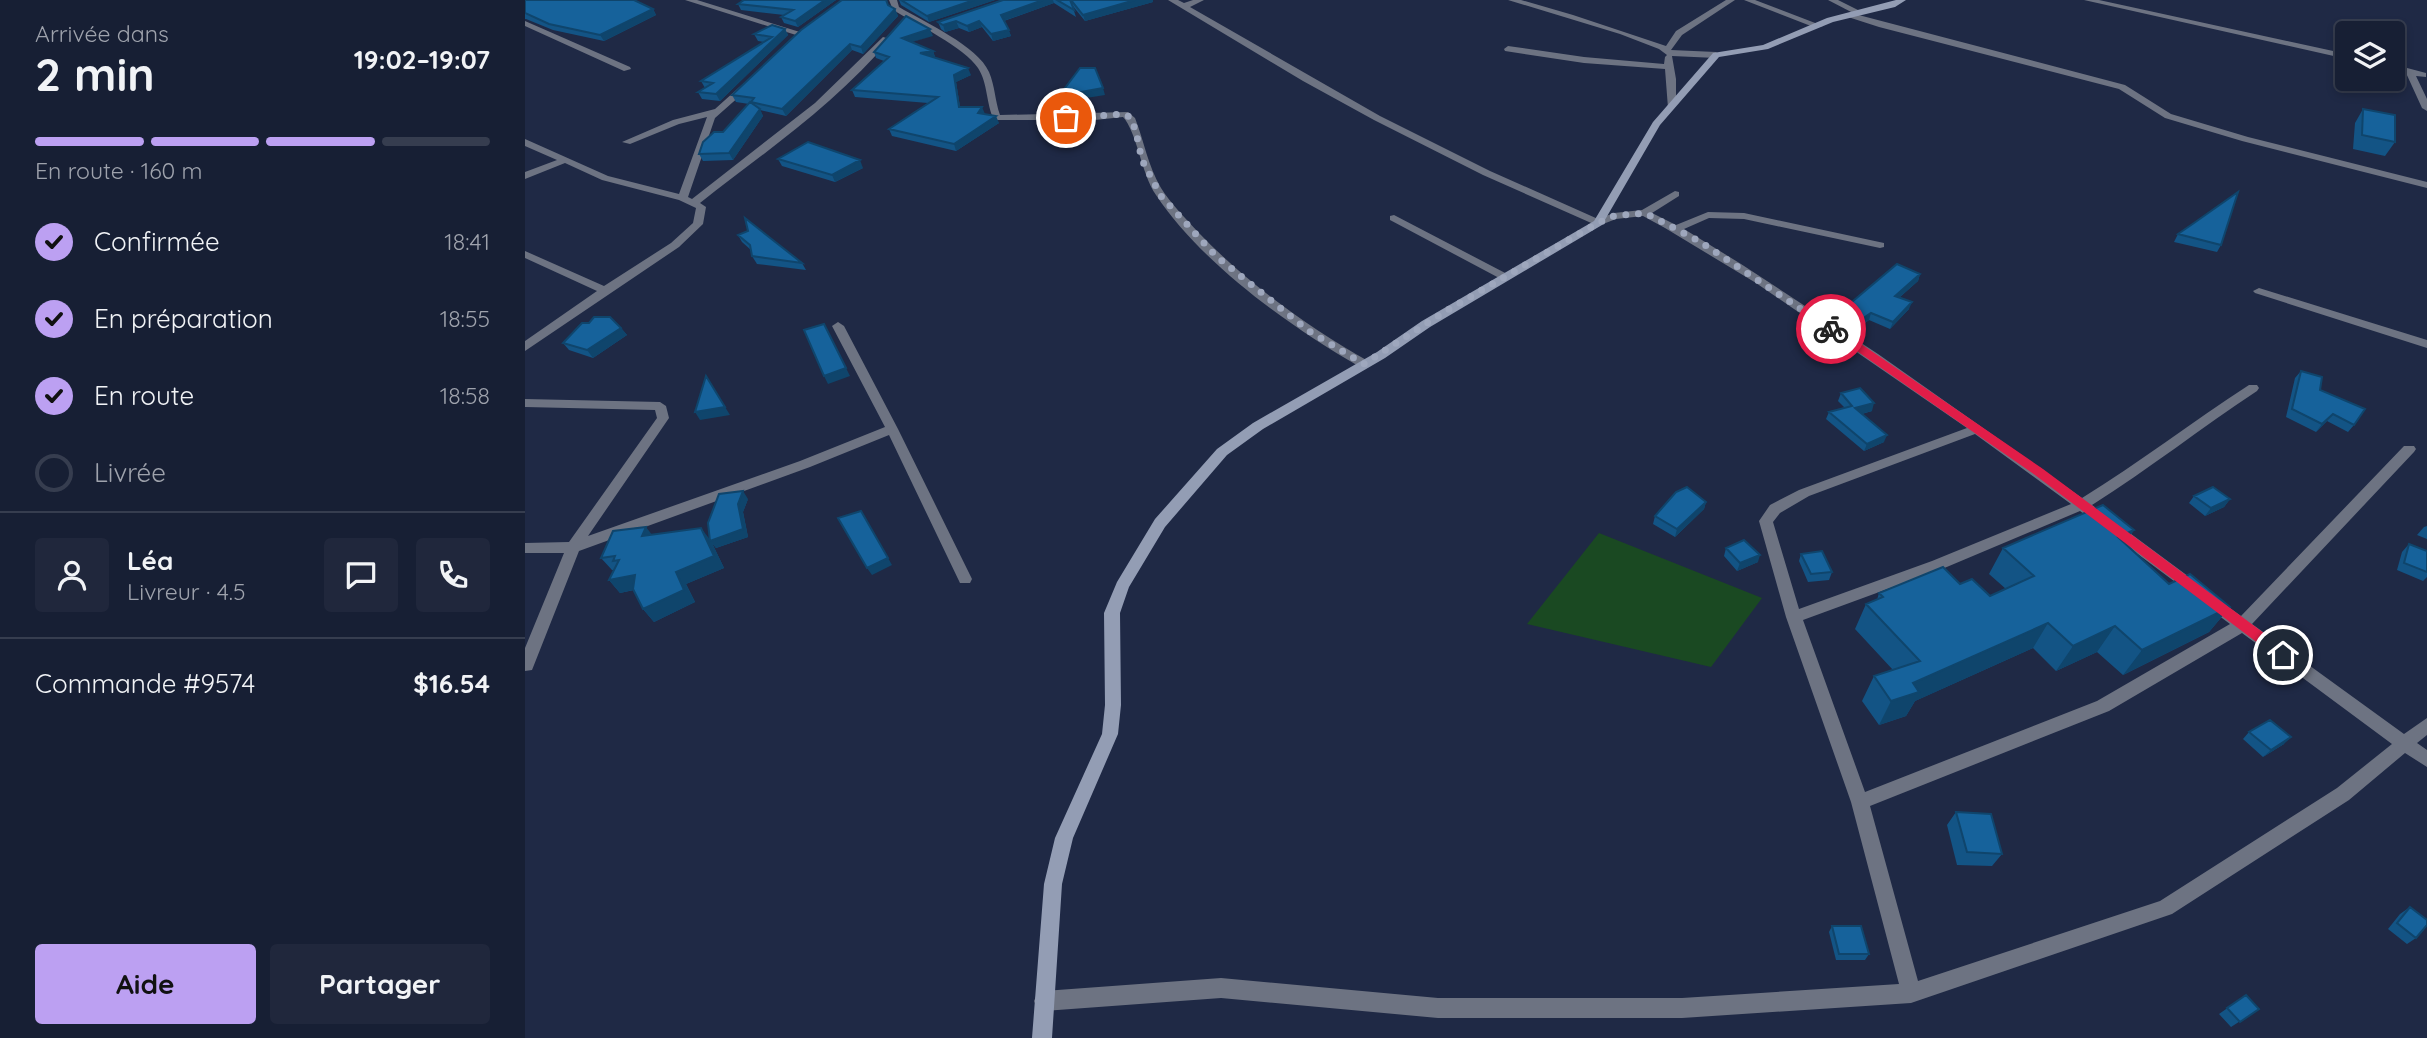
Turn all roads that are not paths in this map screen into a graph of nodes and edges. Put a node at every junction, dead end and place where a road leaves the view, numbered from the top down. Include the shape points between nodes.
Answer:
1 (689, 0) edge
2 (893, 0) edge
3 (1172, 0) edge
4 (1200, 0) edge
5 (1512, 0) edge
6 (1731, 0) edge
7 (1748, 0) edge
8 (1832, 0) edge
9 (1902, 0) edge
10 (2088, 0) edge
11 (1184, 6) junction
12 (1854, 14) junction
13 (907, 15) junction
14 (525, 23) edge
15 (939, 24) edge
16 (809, 26) edge
17 (898, 26) edge
18 (1819, 26) junction
19 (927, 28) junction
20 (799, 33) junction
21 (889, 36) edge
22 (790, 42) edge
23 (1508, 49) dead end
24 (1669, 51) junction
25 (2335, 54) edge
26 (1716, 55) junction
27 (1667, 67) junction
28 (627, 69) dead end
29 (2405, 71) edge
30 (2410, 72) junction
31 (2423, 75) dead end
32 (753, 79) edge
33 (1671, 106) junction
34 (2427, 108) edge
35 (718, 111) junction
36 (525, 142) edge
37 (627, 142) dead end
38 (562, 161) junction
39 (525, 176) edge
40 (2427, 185) edge
41 (1675, 194) dead end
42 (688, 200) junction
43 (1645, 213) junction
44 (1394, 218) dead end
45 (1598, 223) junction
46 (1676, 229) junction
47 (1880, 244) dead end
48 (525, 254) edge
49 (1504, 277) junction
50 (605, 290) junction
51 (2259, 291) dead end
52 (838, 326) dead end
53 (2427, 344) edge
54 (525, 347) edge
55 (1364, 364) junction
56 (2253, 388) dead end
57 (525, 403) edge
58 (892, 429) junction
59 (1977, 429) junction
60 (2409, 449) dead end
61 (2082, 505) junction
62 (573, 547) junction
63 (525, 548) edge
64 (965, 579) dead end
65 (1794, 617) junction
66 (2242, 625) junction
67 (526, 664) edge
68 (2427, 725) edge
69 (2405, 744) junction
70 (2427, 760) edge
71 (1860, 802) junction
72 (1912, 993) junction
73 (1044, 1002) junction
74 (1042, 1038) edge

1 - 20 street
2 - 13 street
3 - 11 street
4 - 11 street
5 - 24 street via 1641,38
6 - 24 street via 1679,33
7 - 18 street
8 - 12 street
9 - 12 street
10 - 25 street
11 - 45 street via 1306,79 1432,146
12 - 18 street
12 - 40 street via 2122,87 2168,116 2245,139
13 - 17 street
13 - 19 street
14 - 28 street
15 - 19 street
16 - 20 street
18 - 26 street via 1765,47
19 - 55 street via 973,56 984,69 997,118 1125,114 1131,118 1142,160 1161,196 1216,256 1309,331
20 - 22 street
21 - 42 street via 806,114
23 - 27 street
24 - 26 street
24 - 27 street
26 - 33 street
27 - 33 street via 1672,76
29 - 30 street
30 - 31 street
30 - 34 street
32 - 35 street
33 - 45 street via 1643,143
35 - 37 street
35 - 42 street via 711,117
36 - 38 street
38 - 39 street
38 - 42 street via 605,178
41 - 43 street
42 - 50 street via 701,207 698,224 675,245
43 - 45 street via 1614,216
43 - 46 street
44 - 49 street
45 - 49 street
46 - 47 street via 1708,215 1744,216
46 - 59 street via 1880,360
48 - 50 street
49 - 55 street
50 - 54 street
51 - 53 street
52 - 58 street
55 - 73 street via 1222,452 1160,523 1122,586 1112,613 1110,734 1063,838 1053,884
56 - 61 street
57 - 62 street via 660,406 663,418
58 - 62 street
58 - 64 street
59 - 61 street
59 - 65 street via 1804,493 1775,509 1766,521
60 - 66 street
61 - 65 street
61 - 66 street
62 - 63 street
62 - 67 street
65 - 71 street
66 - 69 street
66 - 71 street via 2103,706
68 - 69 street
69 - 70 street
69 - 72 street via 2343,794 2165,908
71 - 72 street
72 - 73 street via 1682,1008 1438,1008 1221,988
73 - 74 street

